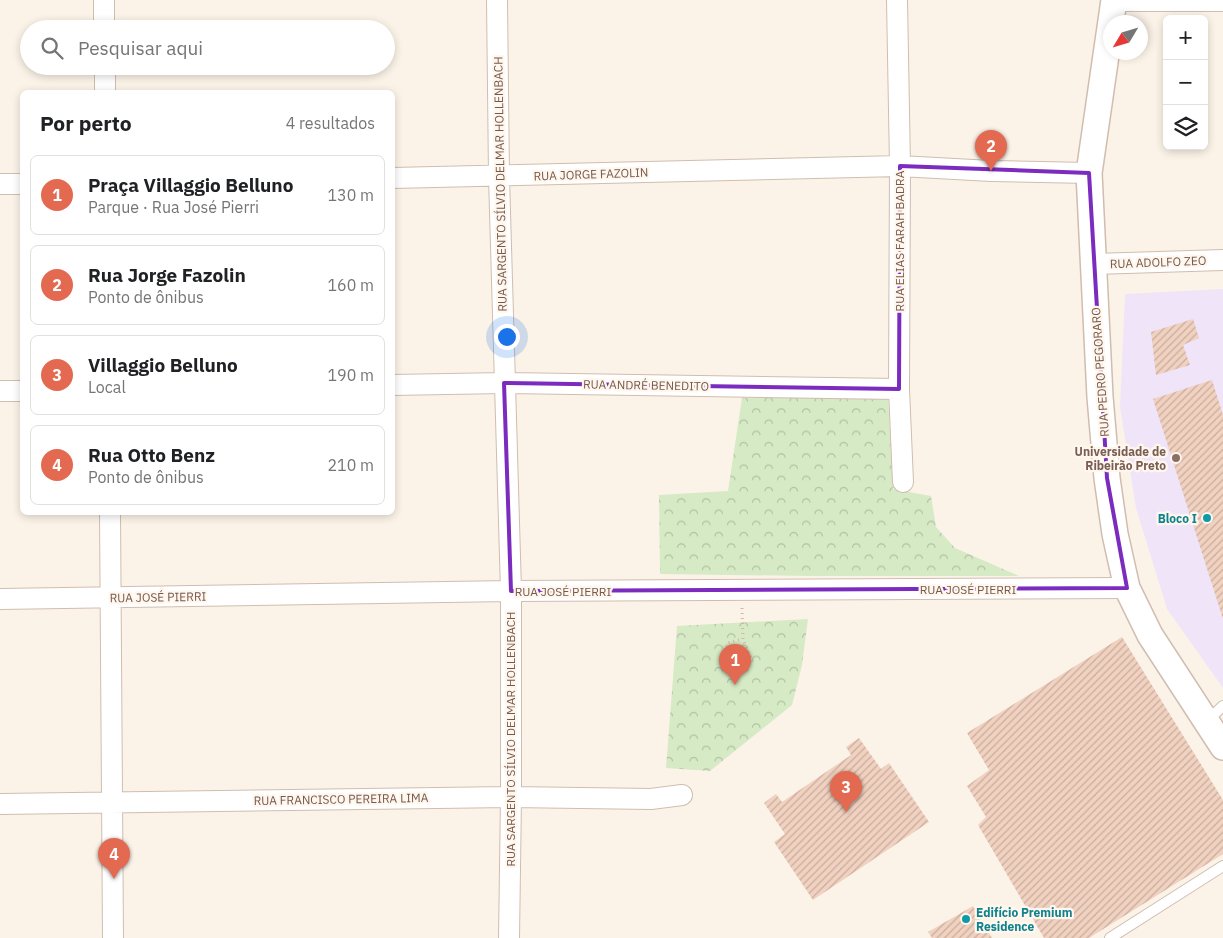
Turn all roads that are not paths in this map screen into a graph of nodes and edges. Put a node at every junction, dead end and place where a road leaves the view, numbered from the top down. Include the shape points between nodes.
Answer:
1 (104, 0) edge
2 (497, 0) edge
3 (897, 0) edge
4 (1114, 0) edge
5 (1223, 1) edge
6 (104, 20) edge
7 (105, 75) edge
8 (105, 90) edge
9 (900, 166) junction
10 (1089, 173) junction
11 (499, 177) junction
12 (395, 178) edge
13 (0, 184) edge
14 (20, 184) edge
15 (1223, 260) edge
16 (1094, 264) junction
17 (504, 384) junction
18 (395, 385) edge
19 (899, 389) junction
20 (0, 391) edge
21 (20, 391) edge
22 (903, 482) dead end
23 (110, 515) edge
24 (1127, 588) junction
25 (510, 592) junction
26 (111, 598) junction
27 (0, 599) edge
28 (1215, 713) edge
29 (1223, 747) edge
30 (682, 794) dead end
31 (511, 797) junction
32 (114, 802) junction
33 (0, 804) edge
34 (1223, 866) edge
35 (113, 938) edge
36 (509, 938) edge
37 (1110, 938) edge

1 - 6 street
2 - 11 street, RUA SARGENTO SÍLVIO DELMAR HOLLENBACH
3 - 9 street, RUA ELIAS FARAH BADRA
4 - 5 street
4 - 10 street, RUA PEDRO PEGORARO
7 - 8 street
9 - 10 street, RUA JORGE FAZOLIN
9 - 11 street, RUA JORGE FAZOLIN
9 - 19 street, RUA ELIAS FARAH BADRA
10 - 16 street, RUA PEDRO PEGORARO
11 - 12 street, RUA JORGE FAZOLIN
11 - 17 street, RUA SARGENTO SÍLVIO DELMAR HOLLENBACH
13 - 14 street
15 - 16 street, RUA ADOLFO ZEO
16 - 24 street, RUA PEDRO PEGORARO via 1107,478
17 - 18 street, RUA ANDRÉ BENEDITO
17 - 19 street, RUA ANDRÉ BENEDITO
17 - 25 street, RUA SARGENTO SÍLVIO DELMAR HOLLENBACH
19 - 22 street, RUA ELIAS FARAH BADRA
20 - 21 street
23 - 26 street
24 - 25 street, RUA JOSÉ PIERRI
24 - 28 street, RUA PEDRO PEGORARO via 1150,635
25 - 26 street, RUA JOSÉ PIERRI
25 - 31 street, RUA SARGENTO SÍLVIO DELMAR HOLLENBACH
26 - 27 street, RUA JOSÉ PIERRI
26 - 32 street
28 - 29 street, RUA PEDRO PEGORARO
30 - 31 street, RUA FRANCISCO PEREIRA LIMA via 651,799
31 - 32 street, RUA FRANCISCO PEREIRA LIMA
31 - 36 street, RUA SARGENTO SÍLVIO DELMAR HOLLENBACH
32 - 33 street, RUA FRANCISCO PEREIRA LIMA
32 - 35 street
34 - 37 lane

